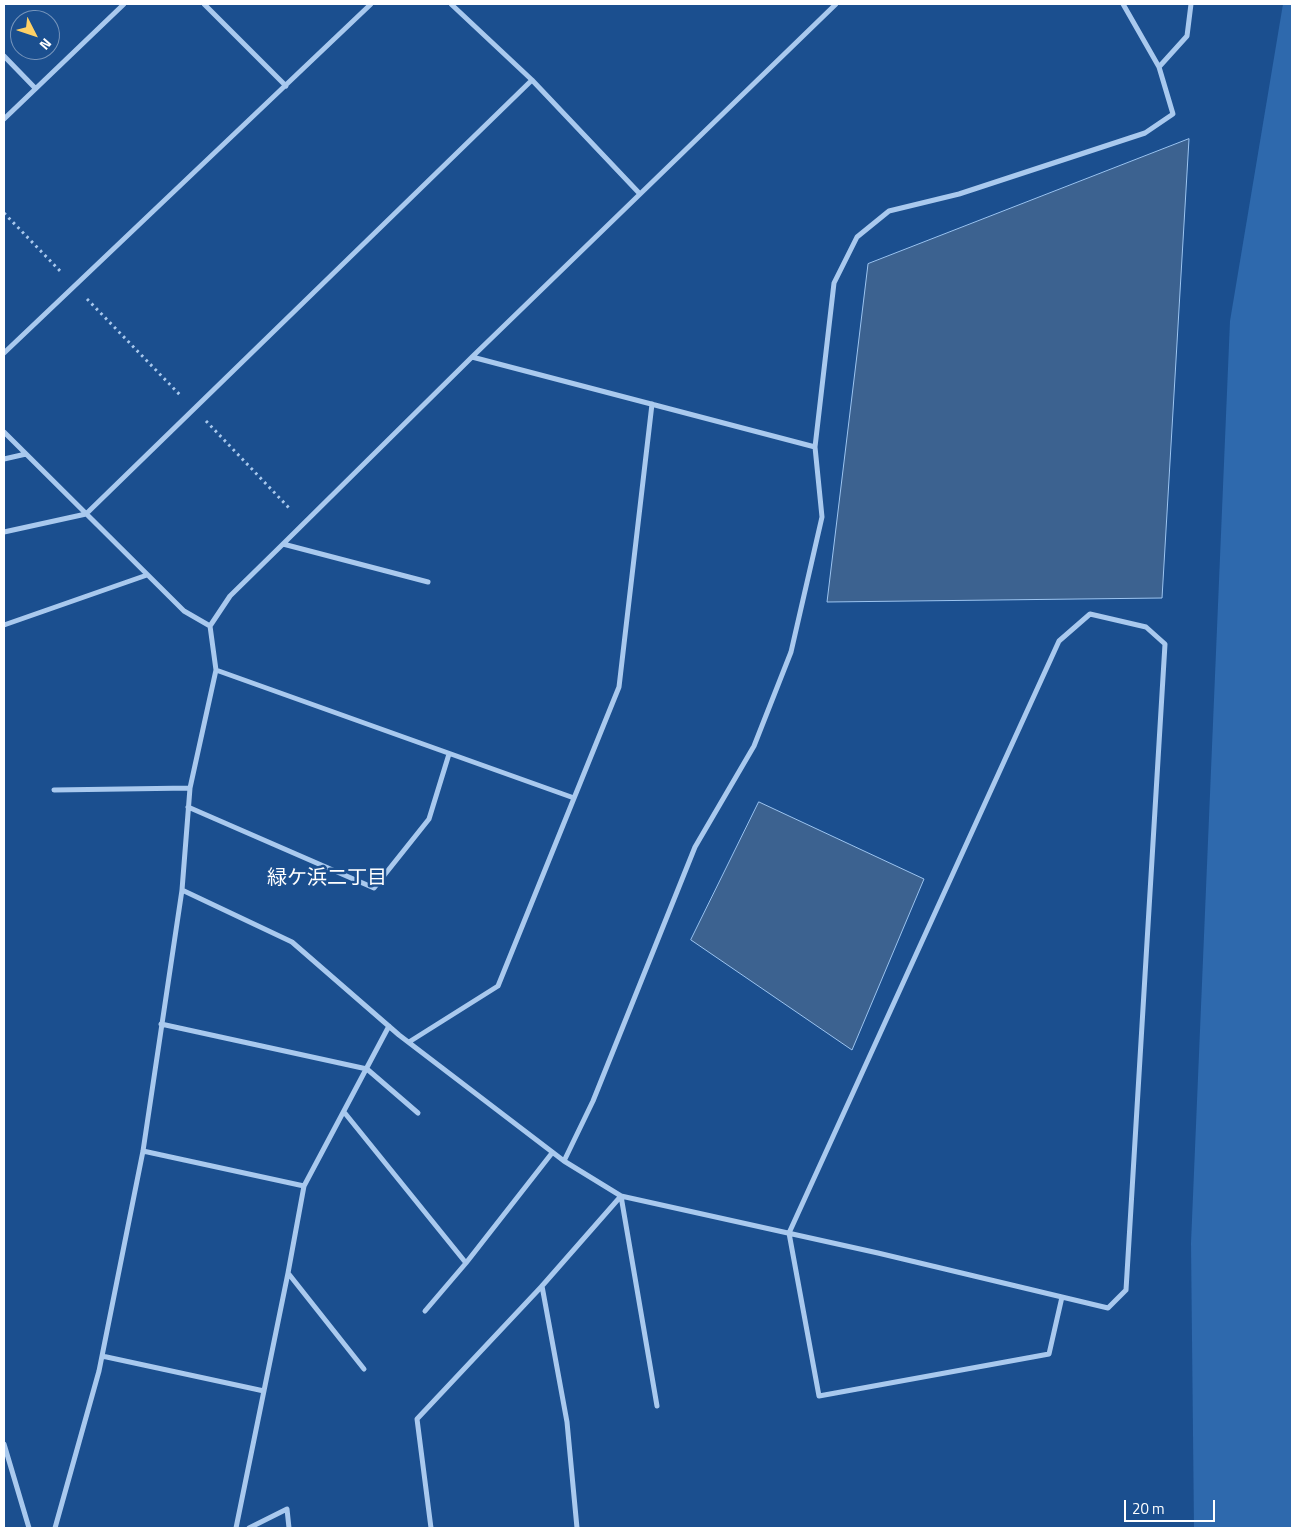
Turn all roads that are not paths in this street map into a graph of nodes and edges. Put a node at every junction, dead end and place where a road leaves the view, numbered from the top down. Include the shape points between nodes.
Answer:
1 (124, 4) edge
2 (204, 4) edge
3 (371, 4) edge
4 (451, 4) edge
5 (836, 4) edge
6 (1123, 4) edge
7 (1191, 4) edge
8 (4, 56) edge
9 (1160, 66) junction
10 (532, 80) junction
11 (286, 86) junction
12 (35, 88) junction
13 (4, 118) edge
14 (640, 194) junction
15 (4, 353) edge
16 (472, 357) junction
17 (652, 404) junction
18 (4, 432) edge
19 (815, 447) junction
20 (26, 454) junction
21 (4, 459) edge
22 (86, 514) junction
23 (4, 532) edge
24 (283, 544) junction
25 (147, 575) junction
26 (428, 582) dead end
27 (4, 625) edge
28 (210, 626) junction
29 (216, 670) junction
30 (449, 754) junction
31 (190, 788) junction
32 (54, 790) dead end
33 (574, 798) junction
34 (188, 807) junction
35 (182, 890) junction
36 (161, 1024) junction
37 (389, 1026) junction
38 (409, 1042) junction
39 (367, 1069) junction
40 (344, 1112) junction
41 (418, 1113) dead end
42 (143, 1152) junction
43 (552, 1152) junction
44 (564, 1161) junction
45 (304, 1186) junction
46 (621, 1196) junction
47 (789, 1233) junction
48 (466, 1263) junction
49 (288, 1273) junction
50 (542, 1286) junction
51 (1062, 1298) junction
52 (425, 1311) dead end
53 (102, 1356) junction
54 (364, 1369) dead end
55 (264, 1391) junction
56 (657, 1406) dead end
57 (4, 1444) edge
58 (29, 1528) edge
59 (55, 1528) edge
60 (236, 1528) edge
61 (249, 1528) edge
62 (289, 1528) edge
63 (431, 1528) edge
64 (577, 1528) edge

1 - 12 street
2 - 11 street
3 - 11 street
4 - 10 street
5 - 14 street
6 - 9 street
7 - 9 street via 1187,36
8 - 12 street
9 - 19 street via 1173,114 1145,133 959,194 889,211 857,237 834,283
10 - 14 street
10 - 22 street
11 - 15 street
12 - 13 street
14 - 16 street
16 - 17 street
16 - 24 street
17 - 19 street
17 - 33 street via 619,687
18 - 20 street
19 - 44 street via 822,517 791,652 754,746 695,847 593,1101
20 - 21 street
20 - 22 street
22 - 23 street
22 - 25 street
24 - 26 street
24 - 28 street via 230,596
25 - 27 street
25 - 28 street via 184,610
28 - 29 street
29 - 30 street
29 - 31 street
30 - 33 street
30 - 34 street via 429,820 374,888
31 - 32 street
31 - 34 street
33 - 38 street via 498,986
34 - 35 street
35 - 36 street
35 - 37 street via 292,942
36 - 39 street
36 - 42 street
37 - 38 street
37 - 39 street
38 - 43 street
39 - 40 street
39 - 41 street
40 - 45 street
40 - 48 street
42 - 45 street
42 - 53 street
43 - 44 street
43 - 48 street
44 - 46 street
45 - 49 street
46 - 47 street
46 - 50 street
46 - 56 street
47 - 51 street
47 - 51 street via 819,1396 1049,1354
47 - 51 street via 1059,641 1090,614 1146,627 1165,644 1126,1290 1108,1308
48 - 52 street
49 - 54 street
49 - 55 street
50 - 63 street via 417,1420
50 - 64 street via 568,1422
53 - 55 street
53 - 59 street
55 - 60 street
57 - 58 street
61 - 62 street via 287,1509

